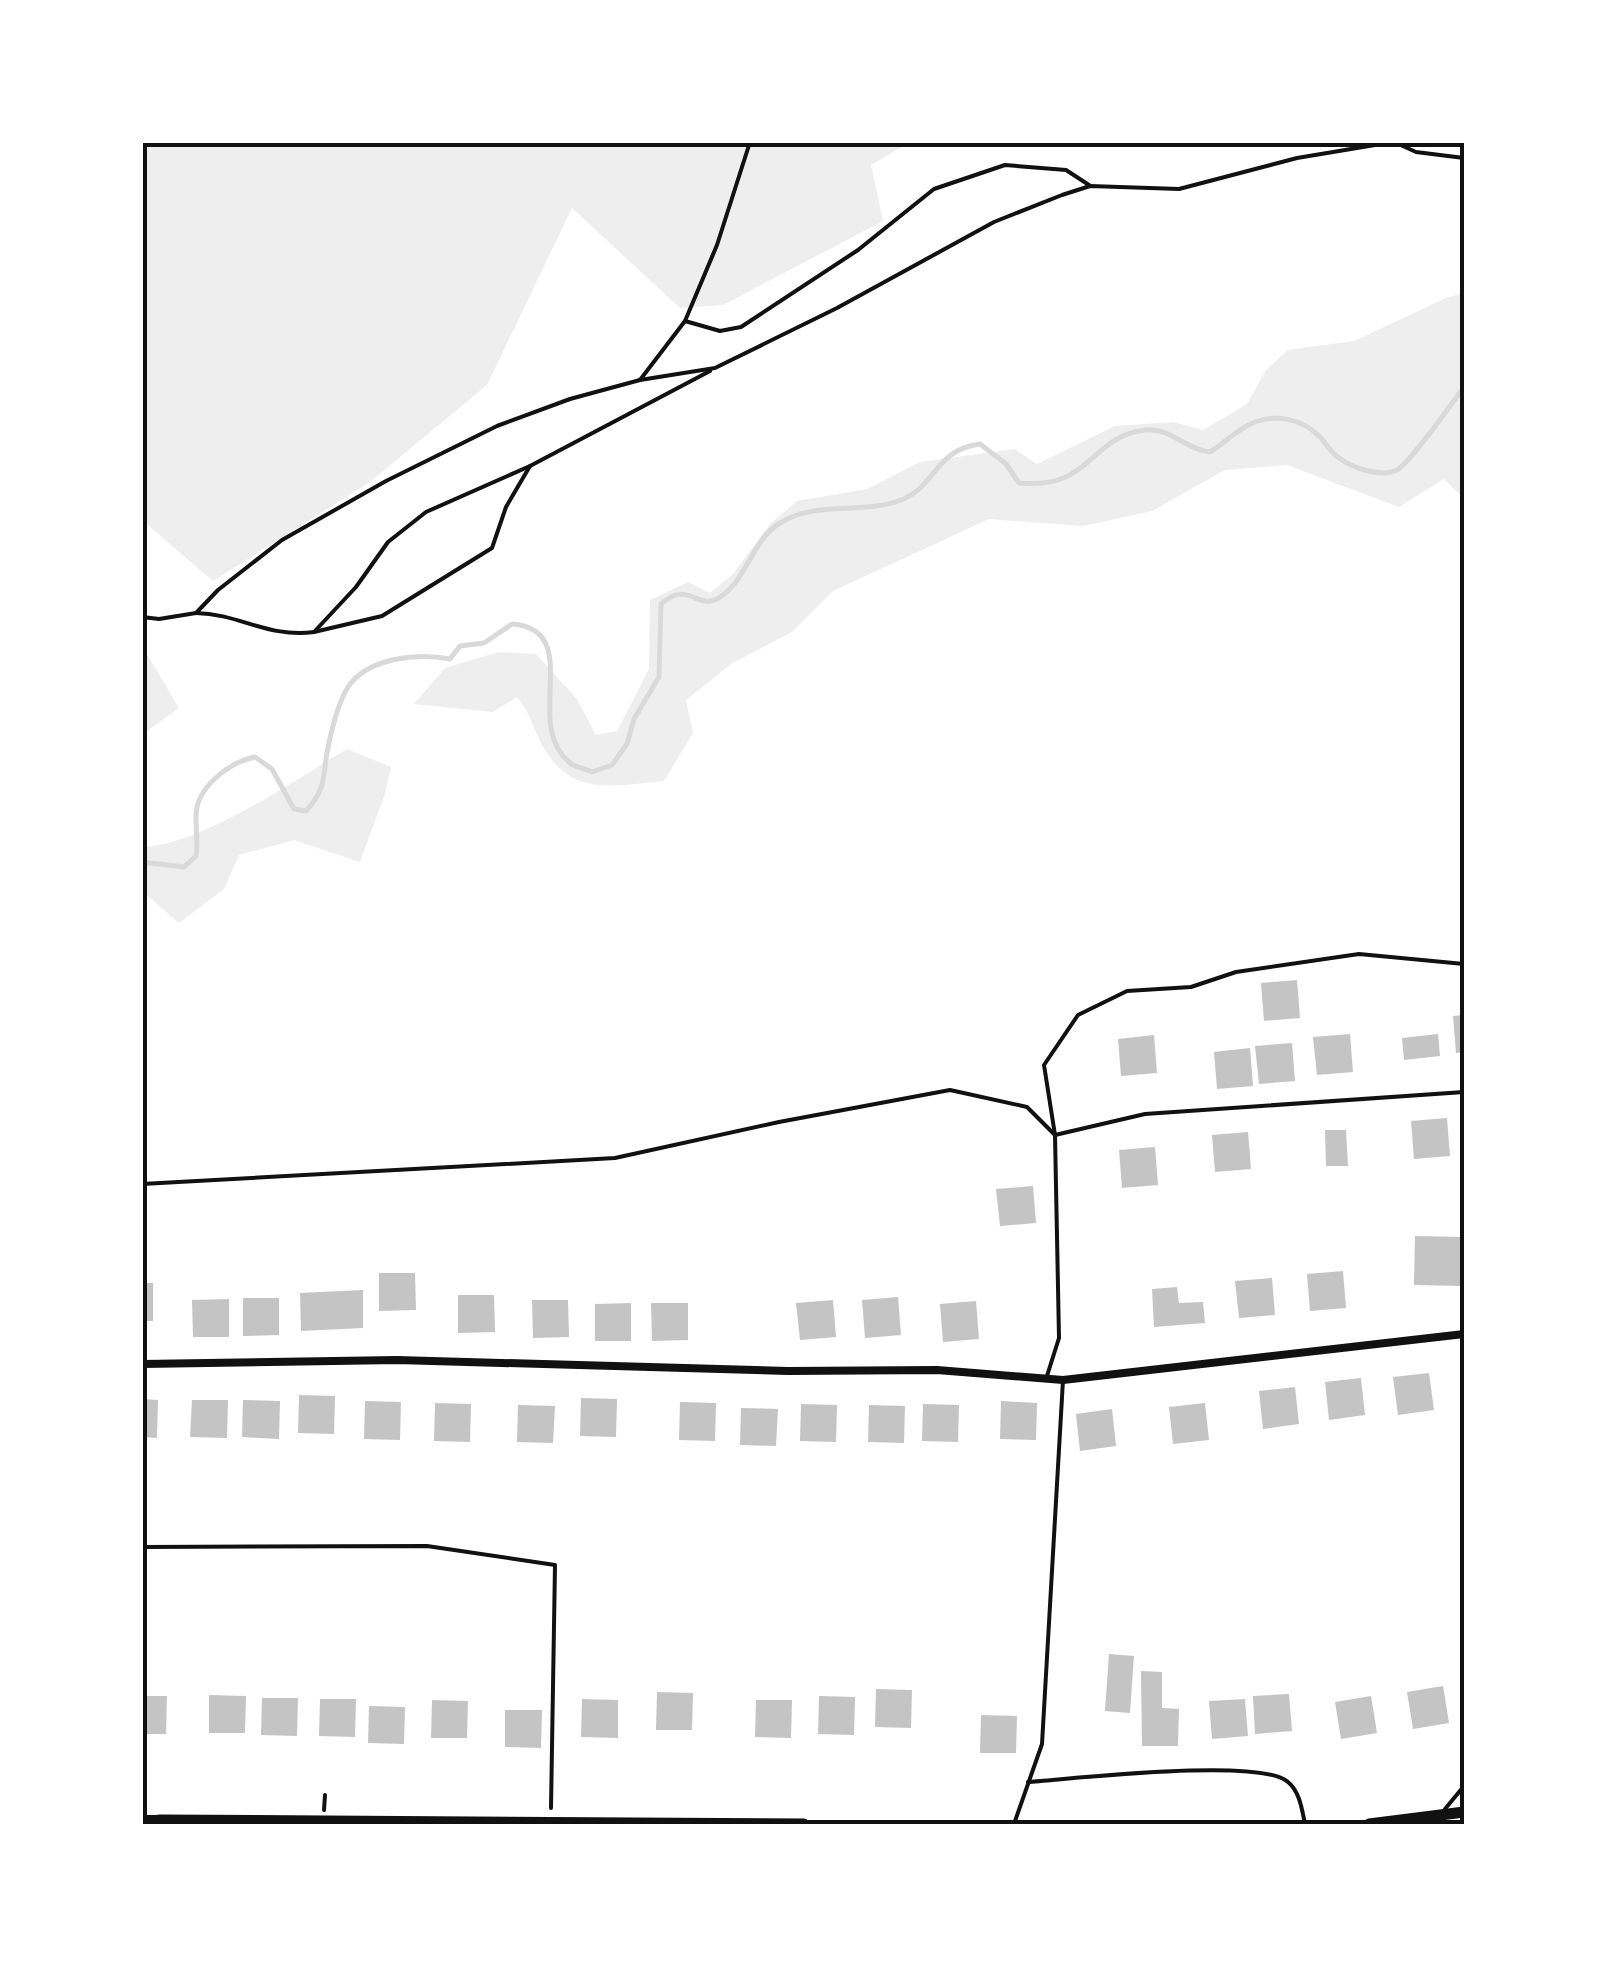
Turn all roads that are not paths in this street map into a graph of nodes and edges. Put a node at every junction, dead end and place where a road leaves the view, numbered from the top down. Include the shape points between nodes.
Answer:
1 (1464, 964) edge
2 (1464, 1092) edge
3 (1054, 1136) junction
4 (142, 1184) edge
5 (1464, 1334) edge
6 (142, 1364) edge
7 (1046, 1378) junction
8 (1063, 1380) junction
9 (1028, 1782) junction
10 (1464, 1786) edge
11 (1464, 1812) edge
12 (1438, 1817) junction
13 (142, 1820) edge
14 (159, 1822) edge
15 (550, 1823) edge
16 (804, 1824) edge
17 (1014, 1824) edge
18 (1305, 1824) edge
19 (1370, 1824) edge

1 - 3 lane via 1359,954 1236,972 1191,986 1127,990 1078,1015 1044,1065
2 - 3 lane via 1144,1114
3 - 4 lane via 1027,1107 950,1090 615,1158
3 - 7 lane via 1058,1338
5 - 8 street
6 - 7 street via 396,1360
7 - 8 street
8 - 9 lane via 1048,1678 1042,1744
9 - 17 lane
9 - 18 lane via 1179,1770 1274,1775 1294,1790
10 - 12 lane
11 - 12 main road
12 - 19 main road
13 - 14 street
14 - 15 main road
15 - 16 main road

